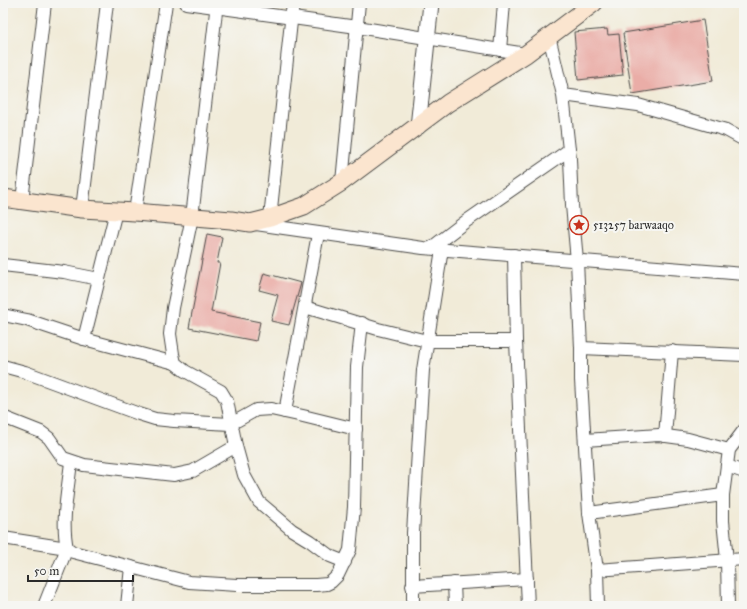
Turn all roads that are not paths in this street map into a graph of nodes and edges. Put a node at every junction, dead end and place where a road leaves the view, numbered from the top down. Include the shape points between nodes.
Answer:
1 (45, 3) edge
2 (107, 3) edge
3 (166, 3) edge
4 (186, 3) edge
5 (293, 3) edge
6 (359, 3) edge
7 (431, 3) edge
8 (504, 3) edge
9 (594, 3) edge
10 (217, 5) edge
11 (291, 18) junction
12 (357, 27) junction
13 (550, 36) junction
14 (427, 39) junction
15 (500, 50) junction
16 (526, 54) junction
17 (563, 95) junction
18 (418, 127) junction
19 (744, 140) edge
20 (569, 150) junction
21 (342, 182) junction
22 (3, 198) edge
23 (22, 201) junction
24 (82, 210) junction
25 (116, 211) junction
26 (135, 212) junction
27 (192, 217) junction
28 (270, 218) junction
29 (250, 223) junction
30 (318, 234) junction
31 (437, 249) junction
32 (514, 255) junction
33 (577, 261) junction
34 (3, 265) edge
35 (744, 274) edge
36 (99, 279) junction
37 (305, 307) junction
38 (3, 315) edge
39 (362, 324) junction
40 (84, 339) junction
41 (427, 341) junction
42 (516, 341) junction
43 (581, 348) junction
44 (672, 352) junction
45 (744, 355) edge
46 (175, 363) junction
47 (3, 366) edge
48 (285, 412) junction
49 (3, 417) edge
50 (232, 424) junction
51 (356, 430) junction
52 (744, 430) edge
53 (665, 436) junction
54 (585, 440) junction
55 (236, 446) junction
56 (729, 450) junction
57 (71, 462) junction
58 (727, 466) junction
59 (744, 472) edge
60 (723, 495) junction
61 (589, 513) junction
62 (3, 538) edge
63 (67, 548) junction
64 (744, 559) edge
65 (728, 560) junction
66 (345, 562) junction
67 (131, 567) junction
68 (597, 570) junction
69 (527, 579) junction
70 (454, 583) junction
71 (412, 586) junction
72 (44, 606) edge
73 (127, 606) edge
74 (413, 606) edge
75 (455, 606) edge
76 (528, 606) edge
77 (598, 606) edge
78 (728, 606) edge

1 - 23 street
2 - 24 street
3 - 26 street
4 - 10 street
5 - 11 street
6 - 12 street
7 - 14 street
8 - 15 street
9 - 13 main road
10 - 11 street
10 - 27 street
11 - 12 street
11 - 28 street
12 - 14 street
12 - 21 street
13 - 16 main road
13 - 17 street
14 - 15 street
14 - 18 street
15 - 16 street
16 - 18 main road via 448,103
17 - 19 street via 638,105 726,130
17 - 20 street
18 - 21 main road
20 - 31 street via 465,222
20 - 33 street
21 - 28 main road via 304,206
22 - 23 main road
23 - 24 main road
24 - 25 main road
25 - 26 main road
25 - 36 street
26 - 27 main road
27 - 29 main road
27 - 46 street via 173,308 170,334
28 - 29 main road
29 - 30 street
30 - 31 street
30 - 37 street
31 - 32 street
31 - 41 street
32 - 33 street
32 - 42 street
33 - 35 street
33 - 43 street
34 - 36 street
36 - 40 street
37 - 39 street
37 - 48 street
38 - 40 street via 27,320
39 - 41 street
39 - 51 street via 357,367
40 - 46 street
41 - 42 street
41 - 71 street via 412,533
42 - 69 street
43 - 44 street
43 - 54 street
44 - 45 street
44 - 53 street
46 - 50 street via 221,391 227,402
47 - 50 street via 155,419
48 - 50 street via 271,409 256,410
48 - 51 street
49 - 57 street via 40,432 49,438 63,458
50 - 55 street
51 - 66 street via 354,507 350,550
52 - 56 street
53 - 54 street
53 - 56 street
54 - 61 street
55 - 57 street via 193,471 174,475
55 - 66 street via 244,475 259,502 292,530 330,556
56 - 58 street
57 - 63 street via 65,521
58 - 59 street
58 - 60 street
60 - 61 street
60 - 65 street
61 - 68 street
62 - 63 street
63 - 67 street via 73,552
63 - 72 street
64 - 65 street
65 - 68 street
65 - 78 street
66 - 67 street via 331,582 316,585 189,582
67 - 73 street
68 - 77 street
69 - 70 street
69 - 76 street
70 - 71 street
70 - 75 street
71 - 74 street

